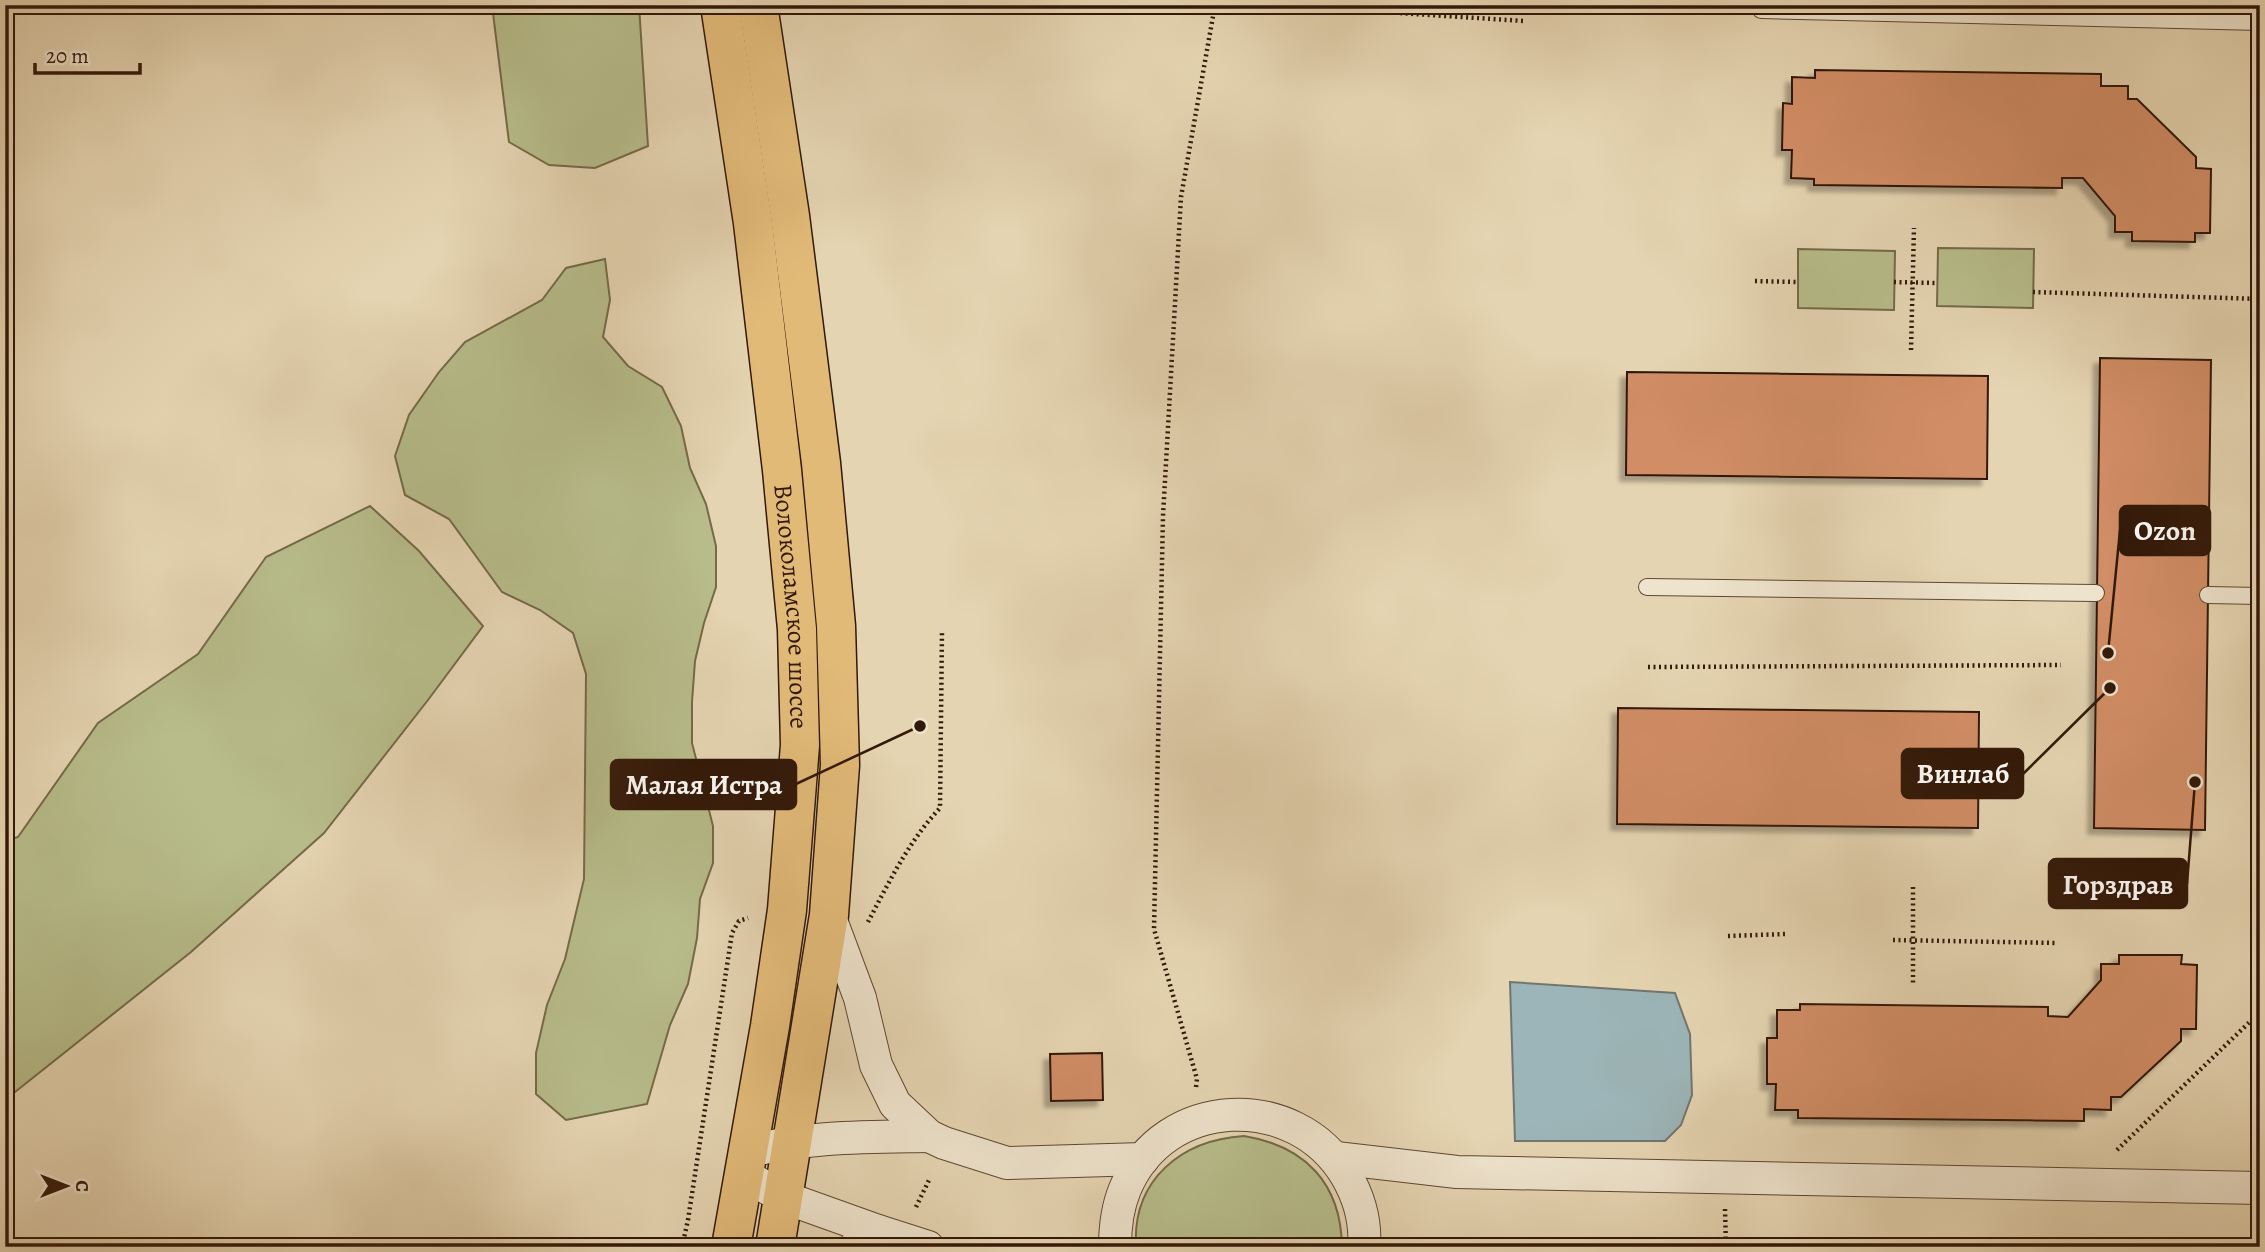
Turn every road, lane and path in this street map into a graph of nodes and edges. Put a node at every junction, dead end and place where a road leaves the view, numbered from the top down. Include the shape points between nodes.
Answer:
1 (720, 5) edge
2 (758, 5) edge
3 (1215, 5) edge
4 (1274, 5) edge
5 (1761, 10) dead end
6 (1524, 21) dead end
7 (2260, 22) edge
8 (1914, 228) dead end
9 (1755, 281) dead end
10 (1798, 282) dead end
11 (1894, 282) dead end
12 (1913, 283) junction
13 (1937, 283) dead end
14 (2033, 292) dead end
15 (2260, 299) edge
16 (1911, 350) dead end
17 (1647, 587) dead end
18 (2096, 593) dead end
19 (2208, 595) dead end
20 (2260, 596) edge
21 (942, 630) dead end
22 (2061, 665) dead end
23 (1648, 667) dead end
24 (1913, 887) dead end
25 (756, 915) dead end
26 (829, 915) junction
27 (868, 922) dead end
28 (1786, 934) dead end
29 (1728, 936) dead end
30 (1893, 940) dead end
31 (1913, 941) junction
32 (2058, 943) dead end
33 (1913, 983) dead end
34 (2260, 1012) edge
35 (1194, 1123) junction
36 (929, 1136) junction
37 (793, 1141) junction
38 (2113, 1154) dead end
39 (1336, 1158) junction
40 (1143, 1159) junction
41 (746, 1164) junction
42 (929, 1180) dead end
43 (2260, 1188) edge
44 (783, 1197) junction
45 (912, 1218) dead end
46 (867, 1239) edge
47 (682, 1247) edge
48 (731, 1247) edge
49 (775, 1247) edge
50 (929, 1247) edge
51 (1115, 1247) edge
52 (1364, 1247) edge

1 - 41 main road, Волоколамское шоссе via 753,223 797,629 799,719 788,910
2 - 26 main road, Волоколамское шоссе via 790,216 836,626 840,765
3 - 35 path via 1181,197 1163,516 1154,929 1197,1079
4 - 6 path
5 - 7 lane
8 - 12 path
9 - 10 path
11 - 12 path
12 - 13 path
12 - 16 path
14 - 15 path
17 - 18 lane
19 - 20 lane
21 - 27 path via 940,808 915,838
22 - 23 path
24 - 31 path
25 - 47 path via 739,921 732,933
26 - 36 street via 860,998 876,1065 895,1104
26 - 37 main road, Волоколамское шоссе
28 - 29 path
30 - 31 path
31 - 32 path
31 - 33 path
34 - 38 path
35 - 39 street via 1232,1115 1270,1118 1295,1126
35 - 40 street
36 - 37 street
36 - 40 street via 1007,1163
37 - 41 street
37 - 44 main road, Волоколамское шоссе
39 - 43 street via 1457,1172
39 - 52 street via 1356,1191 1365,1229
40 - 51 street via 1125,1188
41 - 44 street
41 - 48 main road, Волоколамское шоссе
42 - 45 path
44 - 46 street
44 - 49 main road, Волоколамское шоссе
46 - 50 street

